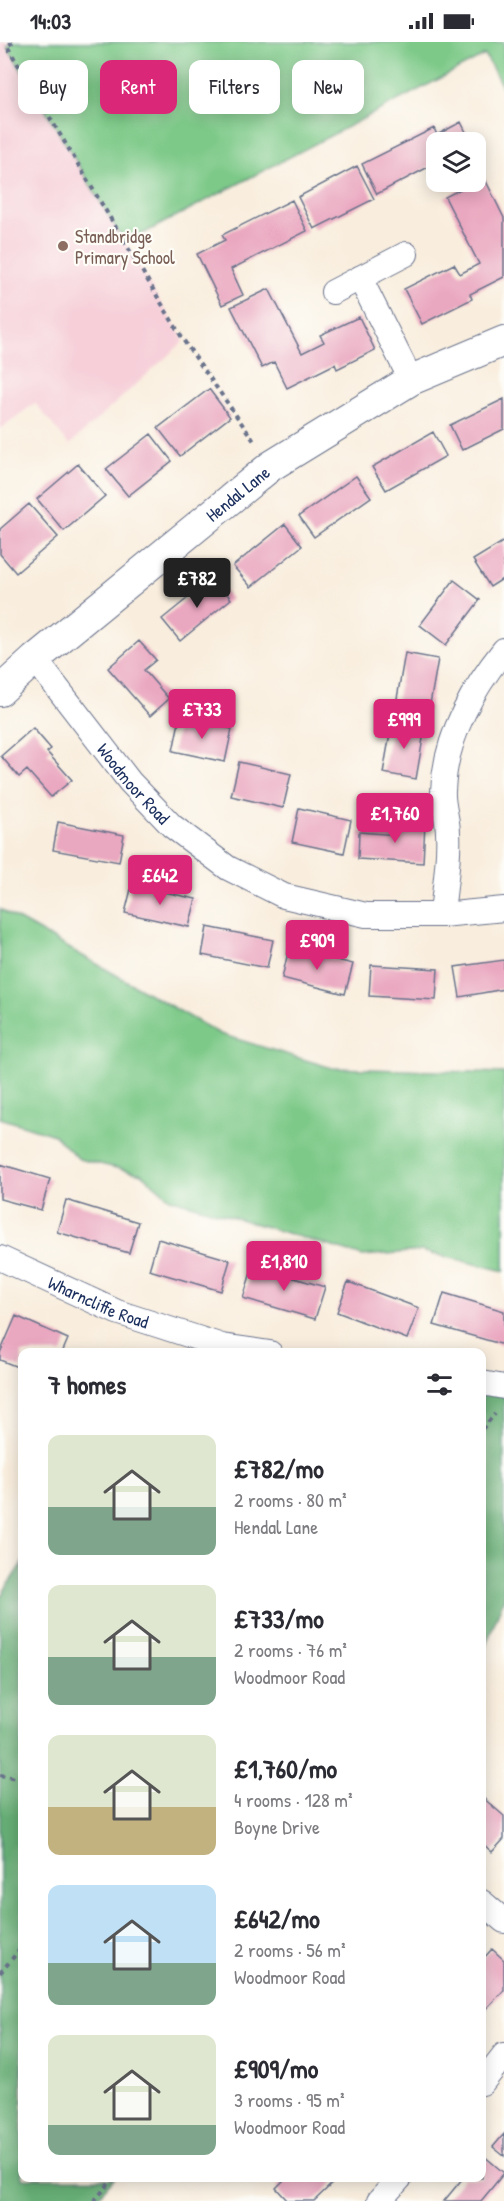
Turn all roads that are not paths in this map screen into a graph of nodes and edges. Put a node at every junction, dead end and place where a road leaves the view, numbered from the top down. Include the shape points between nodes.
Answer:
1 (406, 254) dead end
2 (360, 278) junction
3 (333, 292) dead end
4 (504, 341) edge
5 (411, 380) junction
6 (504, 650) edge
7 (34, 659) junction
8 (0, 691) edge
9 (504, 909) edge
10 (442, 915) junction
11 (0, 1258) edge
12 (236, 1348) edge
13 (486, 1384) edge
14 (504, 1387) edge
15 (486, 1905) edge
16 (504, 1921) edge
17 (504, 2055) edge
18 (486, 2078) edge
19 (396, 2182) edge
20 (379, 2201) edge

1 - 2 street
2 - 3 street
2 - 5 street
4 - 5 street, Hendal Lane
5 - 7 street, Hendal Lane via 271,466
6 - 10 street via 484,674 461,714 449,751 443,793 449,834
7 - 8 street, Hendal Lane
7 - 10 street, Woodmoor Road via 130,782 172,826 228,868 284,896 366,915
9 - 10 street, Woodmoor Road
11 - 12 street, Wharncliffe Road via 117,1312
13 - 14 street
15 - 16 street
17 - 18 street
19 - 20 street

